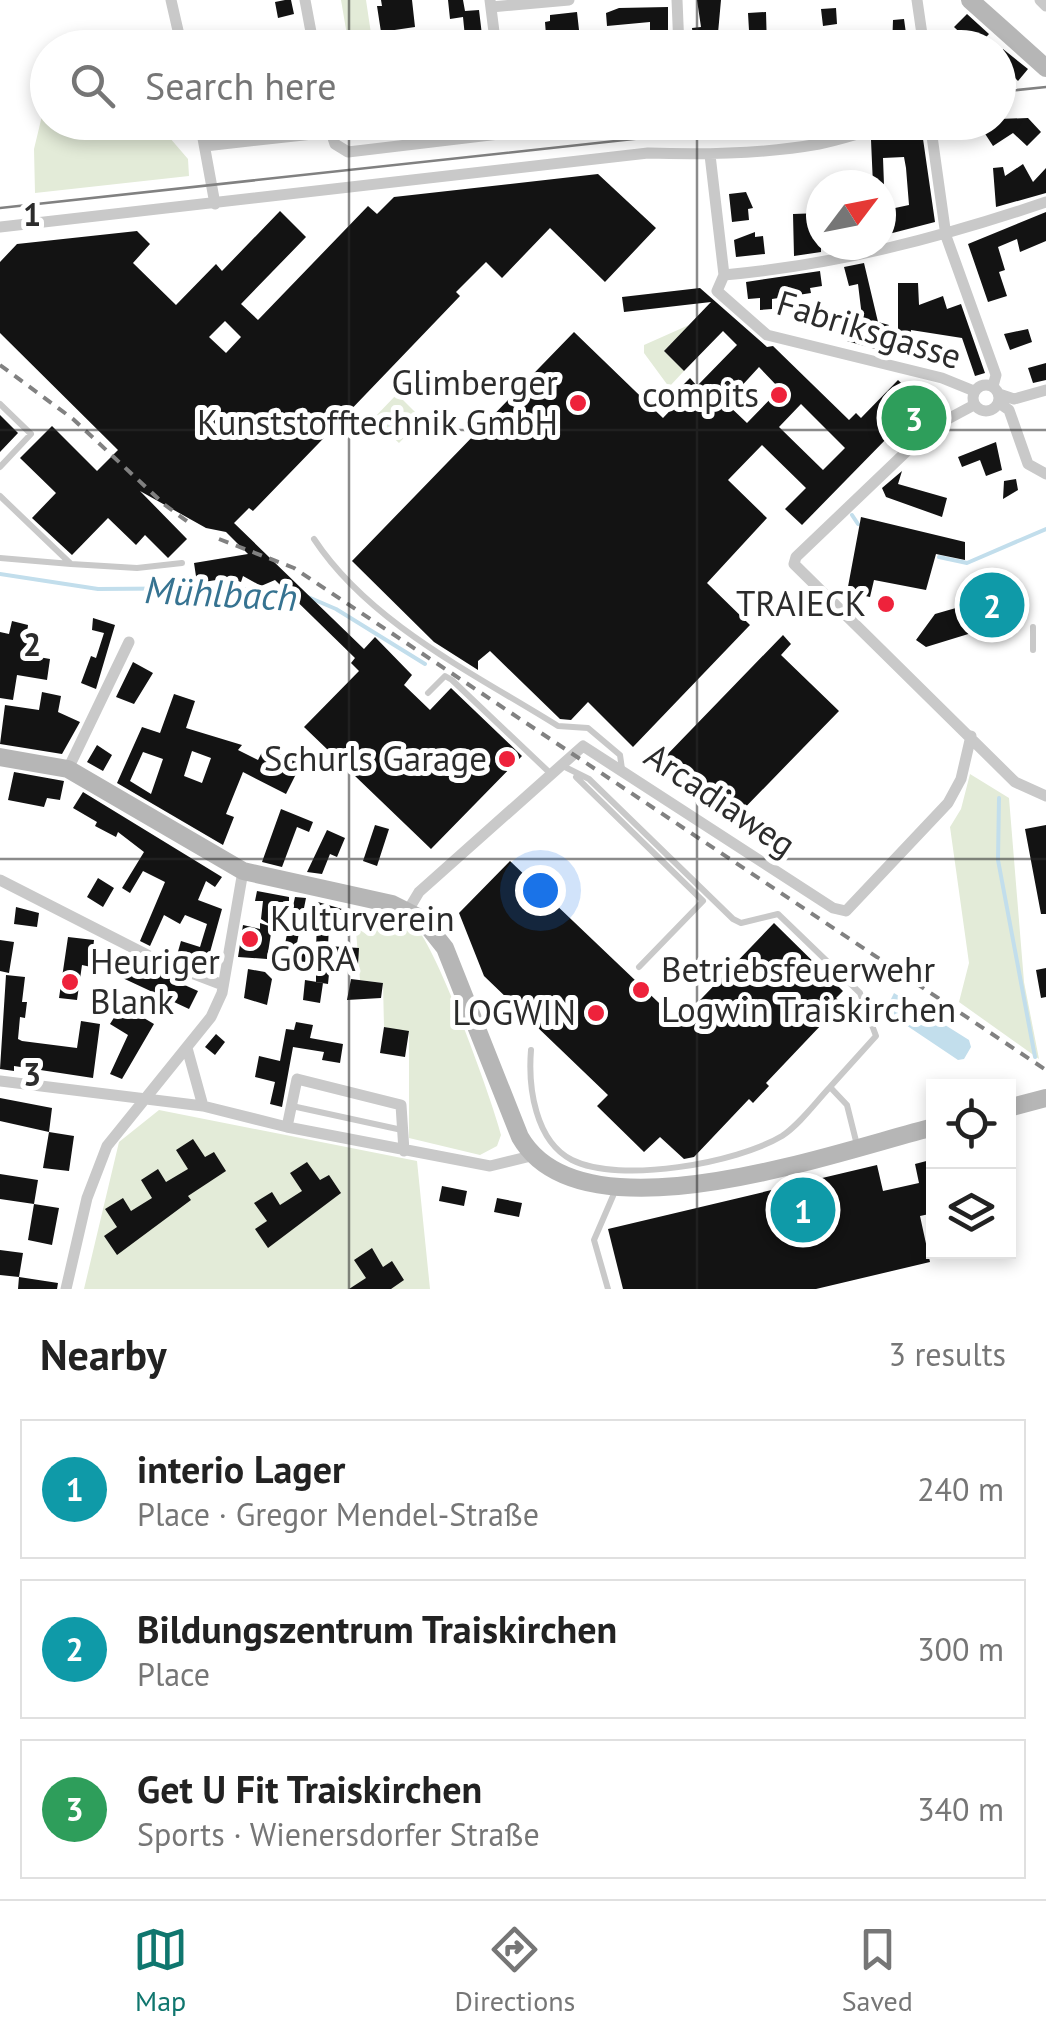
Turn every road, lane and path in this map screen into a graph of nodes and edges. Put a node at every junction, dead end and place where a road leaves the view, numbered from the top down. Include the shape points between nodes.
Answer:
1 (172, 0) edge
2 (305, 0) edge
3 (569, 0) edge
4 (678, 0) edge
5 (917, 0) edge
6 (970, 0) edge
7 (1040, 0) edge
8 (491, 3) edge
9 (1046, 6) edge
10 (178, 30) edge
11 (311, 30) edge
12 (494, 30) edge
13 (679, 30) edge
14 (921, 30) edge
15 (1004, 30) edge
16 (1016, 41) edge
17 (1046, 68) edge
18 (204, 140) edge
19 (245, 140) edge
20 (334, 140) edge
21 (427, 140) edge
22 (833, 140) edge
23 (933, 140) edge
24 (206, 146) junction
25 (710, 155) junction
26 (1046, 202) edge
27 (215, 204) junction
28 (0, 227) edge
29 (946, 236) junction
30 (724, 274) junction
31 (1046, 390) edge
32 (997, 394) junction
33 (974, 398) junction
34 (0, 404) edge
35 (0, 467) edge
36 (1046, 474) edge
37 (0, 496) edge
38 (314, 539) dead end
39 (0, 558) edge
40 (182, 563) dead end
41 (70, 564) junction
42 (1033, 627) dead end
43 (129, 642) dead end
44 (1033, 650) dead end
45 (428, 694) dead end
46 (971, 736) junction
47 (0, 757) edge
48 (560, 763) junction
49 (68, 769) junction
50 (622, 769) junction
51 (550, 773) junction
52 (575, 776) junction
53 (1046, 796) edge
54 (243, 871) junction
55 (0, 880) edge
56 (408, 912) junction
57 (639, 967) dead end
58 (222, 985) junction
59 (187, 1048) junction
60 (530, 1050) dead end
61 (0, 1081) edge
62 (830, 1086) junction
63 (149, 1097) junction
64 (1046, 1098) edge
65 (203, 1106) junction
66 (292, 1106) junction
67 (1016, 1106) edge
68 (287, 1127) junction
69 (926, 1129) edge
70 (403, 1130) junction
71 (857, 1146) junction
72 (404, 1152) junction
73 (530, 1156) junction
74 (616, 1188) junction
75 (66, 1289) edge
76 (608, 1289) edge

1 - 10 street
2 - 11 street
3 - 8 street
4 - 13 street
5 - 14 street
6 - 15 street
7 - 9 street
8 - 12 street
16 - 17 street
18 - 24 street
19 - 24 street
20 - 21 street via 348,152
22 - 25 street
23 - 29 street
24 - 27 street
25 - 27 street via 648,153
25 - 30 street
26 - 29 street
27 - 28 street
29 - 30 street via 803,268
29 - 32 street via 996,374
30 - 33 street, Fabriksgasse via 718,291 767,335 942,378
31 - 32 street via 1014,399
32 - 33 street via 982,385
32 - 33 street via 992,411 982,412
32 - 36 street via 1028,464
33 - 46 street via 931,428 794,564
34 - 35 lane via 32,434
37 - 41 lane
38 - 50 lane via 352,584 402,626 558,726 588,728 620,755
39 - 41 lane
40 - 41 lane
42 - 44 lane
43 - 49 street
45 - 51 lane via 445,676 452,680
46 - 50 street, Arcadiaweg via 948,803 846,911
46 - 53 street via 1016,782
47 - 49 street
48 - 50 street, Arcadiaweg via 583,746
48 - 51 street
48 - 52 lane
49 - 54 street
51 - 56 street via 418,892
52 - 57 lane via 703,901
52 - 62 lane via 588,779 732,918 778,914 860,993 876,1036
54 - 56 street
54 - 58 street
55 - 58 street via 154,959
56 - 73 street via 436,932 445,948
58 - 59 street via 211,1018
59 - 63 street
59 - 65 street
60 - 62 lane via 531,1092 548,1135 569,1158 611,1168 696,1164 769,1143
61 - 63 street
62 - 71 lane via 847,1105
63 - 65 street
63 - 75 street via 107,1146
64 - 67 street
65 - 68 street
66 - 68 street
66 - 70 lane
66 - 70 street via 297,1080 402,1105
68 - 72 street
69 - 71 street
70 - 72 street
71 - 74 street via 666,1190
72 - 73 street via 490,1166
73 - 74 street via 560,1177
74 - 76 lane via 594,1240

